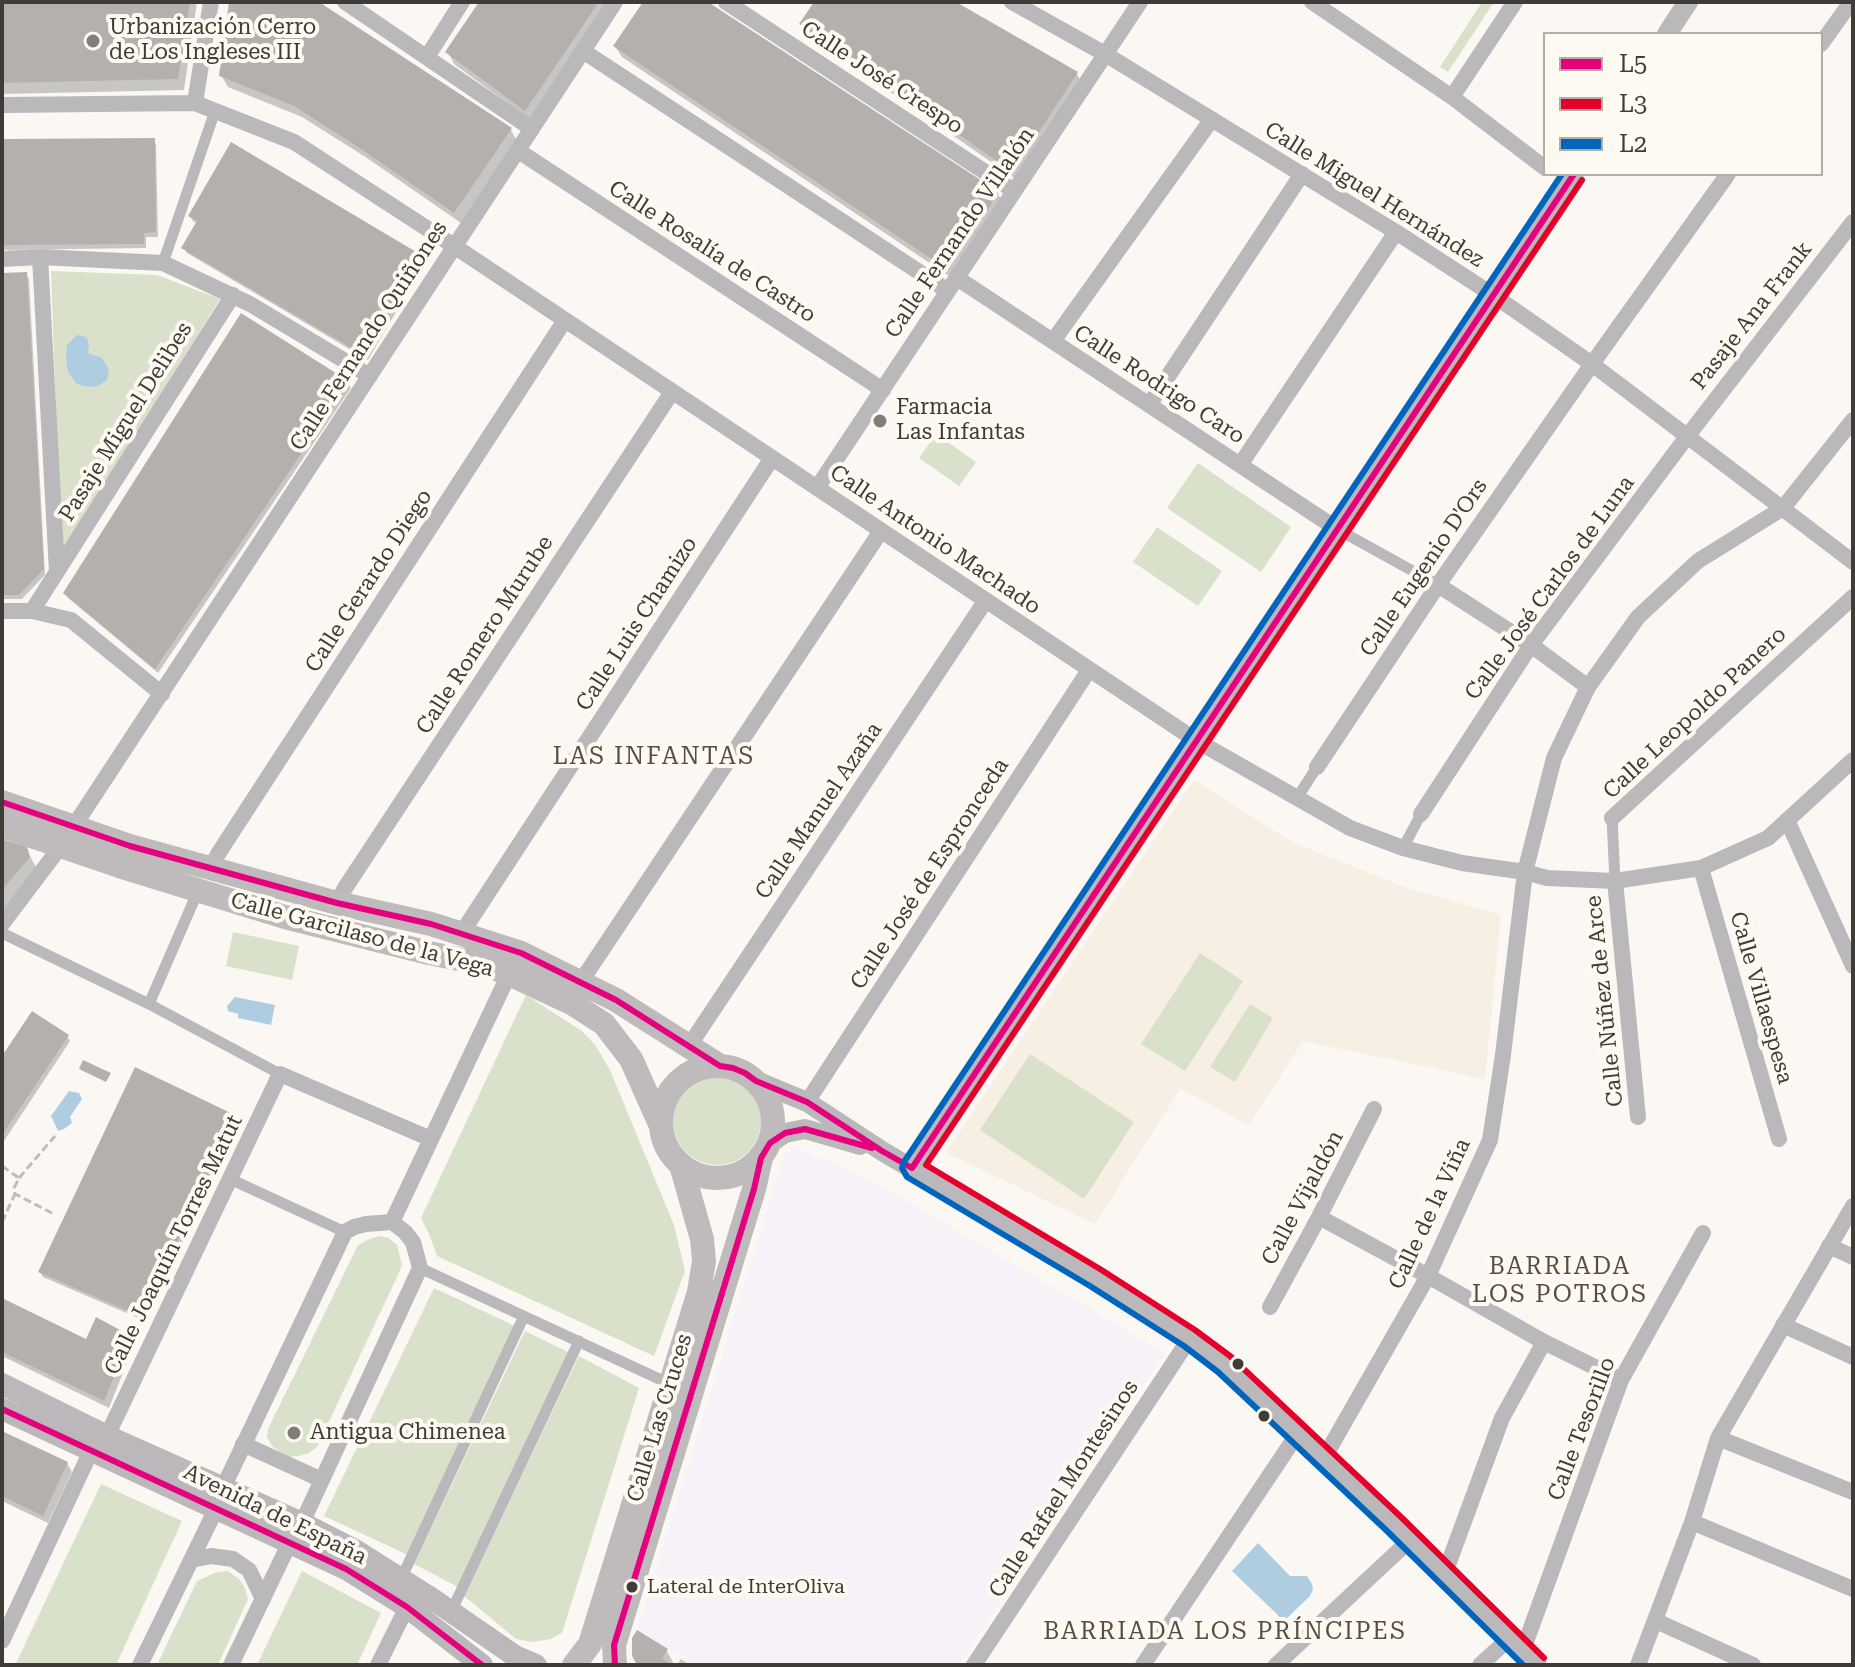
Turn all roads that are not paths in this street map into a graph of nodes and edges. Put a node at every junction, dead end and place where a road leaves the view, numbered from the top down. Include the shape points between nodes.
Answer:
1 (211, 2) edge
2 (345, 2) edge
3 (462, 2) edge
4 (615, 2) edge
5 (726, 2) edge
6 (1012, 2) edge
7 (1140, 2) edge
8 (1312, 2) edge
9 (1515, 2) edge
10 (1688, 2) edge
11 (1851, 2) edge
12 (1668, 32) edge
13 (1823, 41) edge
14 (583, 51) junction
15 (1105, 54) junction
16 (427, 57) junction
17 (1452, 97) junction
18 (195, 103) junction
19 (2, 105) edge
20 (215, 111) junction
21 (1212, 119) junction
22 (532, 129) junction
23 (517, 150) junction
24 (1543, 166) edge
25 (1302, 174) junction
26 (1727, 176) edge
27 (1565, 177) edge
28 (1014, 191) junction
29 (1853, 222) edge
30 (1396, 232) junction
31 (454, 246) junction
32 (40, 257) junction
33 (2, 259) edge
34 (163, 263) junction
35 (953, 284) junction
36 (233, 295) junction
37 (1493, 295) junction
38 (565, 320) junction
39 (1053, 341) junction
40 (1592, 364) junction
41 (370, 376) junction
42 (883, 390) junction
43 (672, 392) junction
44 (1149, 405) junction
45 (1853, 420) edge
46 (1686, 438) junction
47 (772, 458) junction
48 (1240, 465) junction
49 (817, 488) junction
50 (1783, 508) junction
51 (1337, 529) junction
52 (881, 531) junction
53 (1853, 562) edge
54 (57, 572) junction
55 (1438, 585) junction
56 (1853, 597) edge
57 (986, 600) junction
58 (2, 611) edge
59 (32, 611) junction
60 (1531, 645) junction
61 (1089, 670) junction
62 (1588, 687) junction
63 (162, 694) junction
64 (1197, 741) junction
65 (1853, 760) edge
66 (1317, 767) joint
67 (1297, 798) junction
68 (2, 802) edge
69 (1421, 814) joint
70 (1612, 818) joint
71 (1787, 820) junction
72 (2, 826) edge
73 (68, 836) junction
74 (1403, 848) junction
75 (211, 868) junction
76 (1701, 868) junction
77 (1525, 872) junction
78 (1615, 881) junction
79 (199, 890) junction
80 (337, 903) junction
81 (2, 924) edge
82 (2, 933) edge
83 (461, 934) junction
84 (1853, 966) edge
85 (509, 974) junction
86 (580, 983) junction
87 (149, 1004) junction
88 (689, 1046) junction
89 (720, 1066) junction
90 (280, 1074) junction
91 (756, 1081) junction
92 (807, 1102) junction
93 (1374, 1109) dead end
94 (1638, 1117) dead end
95 (661, 1126) junction
96 (431, 1139) junction
97 (1779, 1139) dead end
98 (765, 1151) junction
99 (882, 1151) junction
100 (681, 1165) junction
101 (912, 1168) junction
102 (230, 1179) junction
103 (1853, 1206) edge
104 (1319, 1217) junction
105 (392, 1222) junction
106 (345, 1232) junction
107 (1703, 1233) dead end
108 (1829, 1246) junction
109 (1853, 1257) edge
110 (420, 1268) junction
111 (1428, 1276) junction
112 (1270, 1307) dead end
113 (524, 1316) junction
114 (1783, 1325) junction
115 (1190, 1338) junction
116 (579, 1341) junction
117 (1544, 1342) junction
118 (1853, 1357) edge
119 (1621, 1380) junction
120 (2, 1384) edge
121 (670, 1385) junction
122 (2, 1409) edge
123 (1298, 1433) junction
124 (1718, 1438) junction
125 (99, 1444) junction
126 (243, 1444) junction
127 (1324, 1458) junction
128 (322, 1480) junction
129 (1853, 1492) edge
130 (219, 1499) junction
131 (1692, 1522) junction
132 (296, 1533) junction
133 (1410, 1540) junction
134 (191, 1560) junction
135 (1445, 1573) junction
136 (401, 1579) junction
137 (1853, 1589) edge
138 (263, 1599) junction
139 (407, 1607) junction
140 (451, 1612) junction
141 (1656, 1621) junction
142 (2, 1641) edge
143 (1524, 1651) edge
144 (140, 1665) edge
145 (231, 1665) edge
146 (378, 1665) edge
147 (482, 1665) edge
148 (536, 1665) edge
149 (574, 1665) edge
150 (615, 1665) edge
151 (974, 1665) edge
152 (1143, 1665) edge
153 (1276, 1665) edge
154 (1480, 1665) edge
155 (1638, 1665) edge
156 (1753, 1665) edge

1 - 18 street
2 - 16 street
3 - 16 street
4 - 14 street, Calle Fernando Quiñones
5 - 28 street, Calle José Crespo
6 - 15 street, Calle Miguel Hernández
7 - 15 street, Calle Fernando Villalón
8 - 17 street
9 - 17 street
10 - 12 street
11 - 13 street
14 - 22 street, Calle Fernando Quiñones
14 - 35 street, Calle Rodrigo Caro
15 - 21 street, Calle Miguel Hernández
15 - 28 street, Calle Fernando Villalón
16 - 22 street
17 - 24 street
18 - 19 street, Calle Antonio Machado
18 - 20 street, Calle Antonio Machado
20 - 31 street, Calle Antonio Machado via 294,142
20 - 34 street
21 - 25 street, Calle Miguel Hernández
21 - 39 street
22 - 23 street, Calle Fernando Quiñones
23 - 31 street, Calle Fernando Quiñones
23 - 42 street, Calle Rosalía de Castro
25 - 30 street, Calle Miguel Hernández
25 - 44 street
26 - 40 street, Calle Eugenio D'Ors
27 - 37 street
28 - 35 street, Calle Fernando Villalón
29 - 46 street, Pasaje Ana Frank
30 - 37 street, Calle Miguel Hernández
30 - 48 street
31 - 38 street, Calle Antonio Machado
31 - 41 street, Calle Fernando Quiñones
32 - 33 street
32 - 34 street
32 - 54 street, Pasaje Miguel Delibes
34 - 36 street
35 - 39 street, Calle Rodrigo Caro
35 - 42 street, Calle Fernando Villalón
36 - 41 street
36 - 54 street, Pasaje Miguel Delibes
37 - 40 street, Calle Miguel Hernández
37 - 51 street
38 - 43 street, Calle Antonio Machado
38 - 75 street, Calle Gerardo Diego
39 - 44 street, Calle Rodrigo Caro
40 - 46 street, Calle Miguel Hernández
40 - 55 street, Calle Eugenio D'Ors
41 - 63 street, Calle Fernando Quiñones
42 - 49 street, Calle Fernando Villalón
43 - 47 street, Calle Antonio Machado
43 - 80 street, Calle Romero Murube
44 - 48 street, Calle Rodrigo Caro
45 - 50 street, Calle de la Viña
46 - 50 street, Calle Miguel Hernández
46 - 60 street, Calle José Carlos de Luna
47 - 49 street, Calle Antonio Machado
47 - 83 street, Calle Luis Chamizo
48 - 51 street, Calle Rodrigo Caro
49 - 52 street, Calle Antonio Machado
50 - 53 street, Calle Miguel Hernández
50 - 62 street, Calle de la Viña via 1698,561 1638,617
51 - 55 street
51 - 64 street
52 - 57 street, Calle Antonio Machado
52 - 86 street
54 - 59 street, Pasaje Miguel Delibes
55 - 60 street
55 - 66 street, Calle Eugenio D'Ors
56 - 70 street, Calle Leopoldo Panero
57 - 61 street, Calle Antonio Machado
57 - 88 street, Calle Manuel Azaña
58 - 59 street
59 - 63 street via 71,620
60 - 62 street
60 - 69 street, Calle José Carlos de Luna
61 - 64 street, Calle Antonio Machado
61 - 92 street, Calle José de Espronceda
62 - 77 street, Calle de la Viña via 1554,758
63 - 73 street, Calle Fernando Quiñones
64 - 67 street, Calle Antonio Machado
64 - 101 street
65 - 71 street, Calle Antonio Machado
66 - 67 street, Calle Eugenio D'Ors
67 - 74 street, Calle Antonio Machado via 1350,828
68 - 73 main road, Calle Garcilaso de la Vega
69 - 74 street, Calle José Carlos de Luna
70 - 78 street, Calle Leopoldo Panero
71 - 76 street, Calle Antonio Machado via 1768,838
71 - 84 street
72 - 73 main road, Calle Garcilaso de la Vega
73 - 75 main road, Calle Garcilaso de la Vega
73 - 79 main road, Calle Garcilaso de la Vega
73 - 81 street, Calle Fernando Quiñones
74 - 77 street, Calle Antonio Machado
75 - 80 main road, Calle Garcilaso de la Vega
76 - 78 street, Calle Antonio Machado
76 - 97 street, Calle Villaespesa
77 - 78 street, Calle Antonio Machado
77 - 111 street, Calle de la Viña via 1490,1140
78 - 94 street, Calle Núñez de Arce
79 - 85 main road, Calle Garcilaso de la Vega
79 - 87 street
80 - 83 main road, Calle Garcilaso de la Vega
82 - 87 street
83 - 86 main road, Calle Garcilaso de la Vega via 521,953
85 - 95 main road, Calle Garcilaso de la Vega via 604,1024 631,1059
85 - 96 street
86 - 88 main road, Calle Garcilaso de la Vega
87 - 90 street
88 - 89 main road, Calle Garcilaso de la Vega
89 - 91 main road
89 - 95 main road via 684,1076 663,1107
90 - 96 street
90 - 102 street, Calle Joaquín Torres Matut
91 - 92 street
91 - 98 main road via 772,1110 774,1126
92 - 99 street
93 - 104 street, Calle Vijaldón
95 - 100 main road
96 - 105 street
98 - 99 street via 785,1133 805,1129
98 - 100 main road via 747,1170 731,1177 696,1175
98 - 150 main road, Calle Las Cruces via 614,1645
99 - 101 street
100 - 121 main road, Calle Las Cruces via 704,1261
101 - 115 street
102 - 106 street
102 - 125 street, Calle Joaquín Torres Matut
103 - 108 street
104 - 111 street
104 - 112 street, Calle Vijaldón
105 - 106 street
105 - 110 street via 413,1242
106 - 126 street
107 - 119 street, Calle Tesorillo
108 - 109 street
108 - 114 street
110 - 113 street
110 - 128 street
111 - 117 street
111 - 127 street, Calle de la Viña
113 - 116 street
113 - 136 street
114 - 118 street
114 - 124 street
115 - 123 street
115 - 151 street, Calle Rafael Montesinos
116 - 121 street
116 - 140 street
117 - 119 street
117 - 135 street via 1502,1418
119 - 143 street, Calle Tesorillo
120 - 125 main road, Avenida de España
121 - 149 main road, Calle Las Cruces via 590,1644
122 - 125 main road, Avenida de España
123 - 127 street
123 - 152 street
124 - 129 street
124 - 131 street
125 - 130 main road, Avenida de España
125 - 142 street, Calle Joaquín Torres Matut
126 - 128 street
126 - 130 street
127 - 133 street
128 - 132 street
130 - 132 main road, Avenida de España
130 - 134 street
131 - 137 street
131 - 141 street
132 - 136 main road, Avenida de España via 355,1550
132 - 138 street
132 - 139 main road, Avenida de España
133 - 135 street
133 - 153 street
134 - 138 street via 233,1559 249,1570
134 - 144 street
135 - 143 street
136 - 140 main road, Avenida de España
138 - 145 street
139 - 146 street
139 - 147 main road, Avenida de España
140 - 148 main road, Avenida de España
141 - 155 street
141 - 156 street
143 - 154 street

